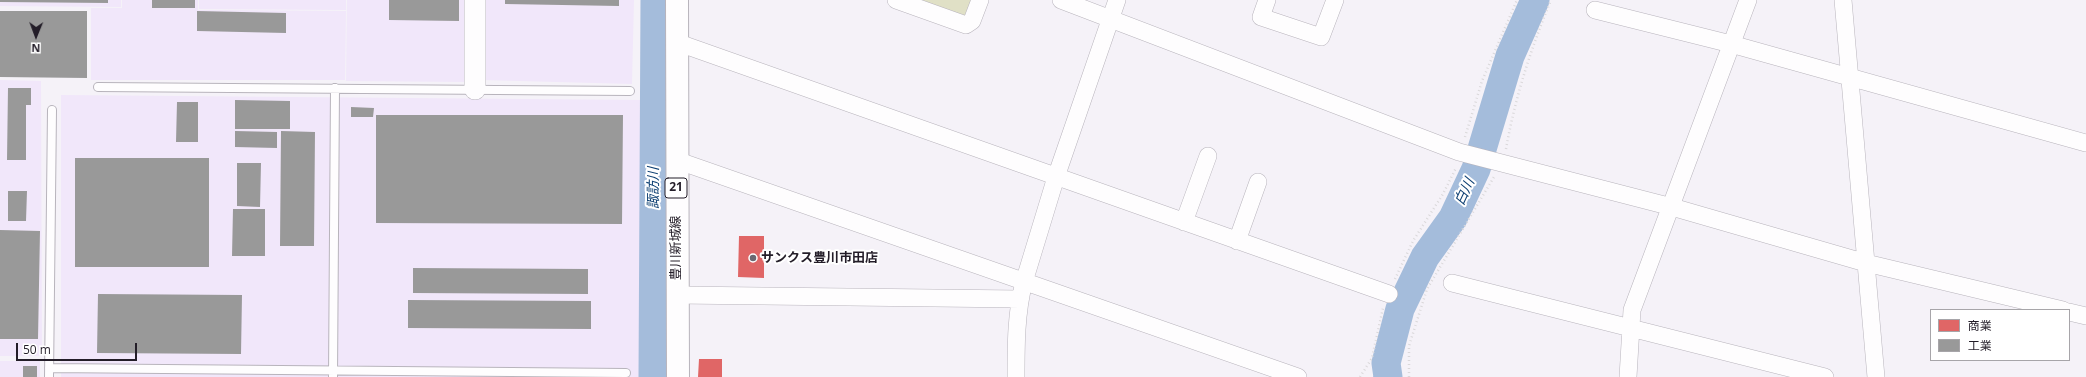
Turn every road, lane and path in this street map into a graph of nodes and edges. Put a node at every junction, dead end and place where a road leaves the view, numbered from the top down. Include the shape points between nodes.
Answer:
1 (475, 0) edge
2 (677, 0) edge
3 (896, 0) edge
4 (980, 0) edge
5 (1062, 0) edge
6 (1117, 0) edge
7 (1267, 0) edge
8 (1335, 0) edge
9 (1517, 0) edge
10 (1551, 0) edge
11 (1748, 0) edge
12 (1843, 0) edge
13 (1595, 10) dead end
14 (1111, 18) junction
15 (676, 42) junction
16 (1730, 44) junction
17 (1851, 79) junction
18 (98, 87) dead end
19 (335, 88) junction
20 (475, 89) junction
21 (630, 91) dead end
22 (52, 110) dead end
23 (2086, 143) edge
24 (1461, 152) junction
25 (1208, 156) dead end
26 (676, 160) junction
27 (1500, 163) junction
28 (1056, 177) junction
29 (1258, 182) dead end
30 (1672, 207) junction
31 (1184, 222) junction
32 (1237, 241) junction
33 (1866, 263) junction
34 (1024, 282) junction
35 (1452, 283) dead end
36 (677, 294) junction
37 (1389, 294) junction
38 (1020, 299) junction
39 (2059, 309) edge
40 (2070, 312) edge
41 (2086, 316) edge
42 (1630, 329) junction
43 (49, 368) junction
44 (626, 373) dead end
45 (333, 374) edge
46 (553, 375) edge
47 (49, 377) edge
48 (678, 377) edge
49 (1016, 377) edge
50 (1298, 377) edge
51 (1360, 377) edge
52 (1409, 377) edge
53 (1628, 377) edge
54 (1825, 377) edge
55 (1876, 377) edge

1 - 20 street
2 - 15 main road, 豊川新城線 / 21
3 - 4 street via 966,25 972,22
5 - 14 street
6 - 14 street
7 - 8 street via 1261,17 1321,37
9 - 24 path via 1482,82
10 - 27 path via 1536,38
11 - 16 street
12 - 17 street
13 - 16 street
14 - 24 street
14 - 28 street
15 - 26 main road, 豊川新城線 / 21
15 - 28 street
16 - 17 street
16 - 30 street
17 - 23 street
17 - 33 street
18 - 19 lane
19 - 20 lane
19 - 45 lane
20 - 21 lane
22 - 43 lane
24 - 27 street
24 - 37 path via 1458,166 1413,241
25 - 31 street
26 - 34 street
26 - 36 main road, 豊川新城線 / 21
27 - 30 street
27 - 52 path via 1427,289 1409,346
28 - 31 street
28 - 34 street
29 - 32 street
30 - 33 street
30 - 42 street via 1632,310
31 - 32 street
32 - 37 street
33 - 39 street
33 - 55 street
34 - 38 street
34 - 50 street
35 - 42 street
36 - 38 street
36 - 48 main road, 豊川新城線 / 21
37 - 51 path via 1382,309 1372,358
38 - 49 street via 1016,335
40 - 41 street
42 - 53 street
42 - 54 street
43 - 45 lane
43 - 47 lane
44 - 46 lane
45 - 46 lane

